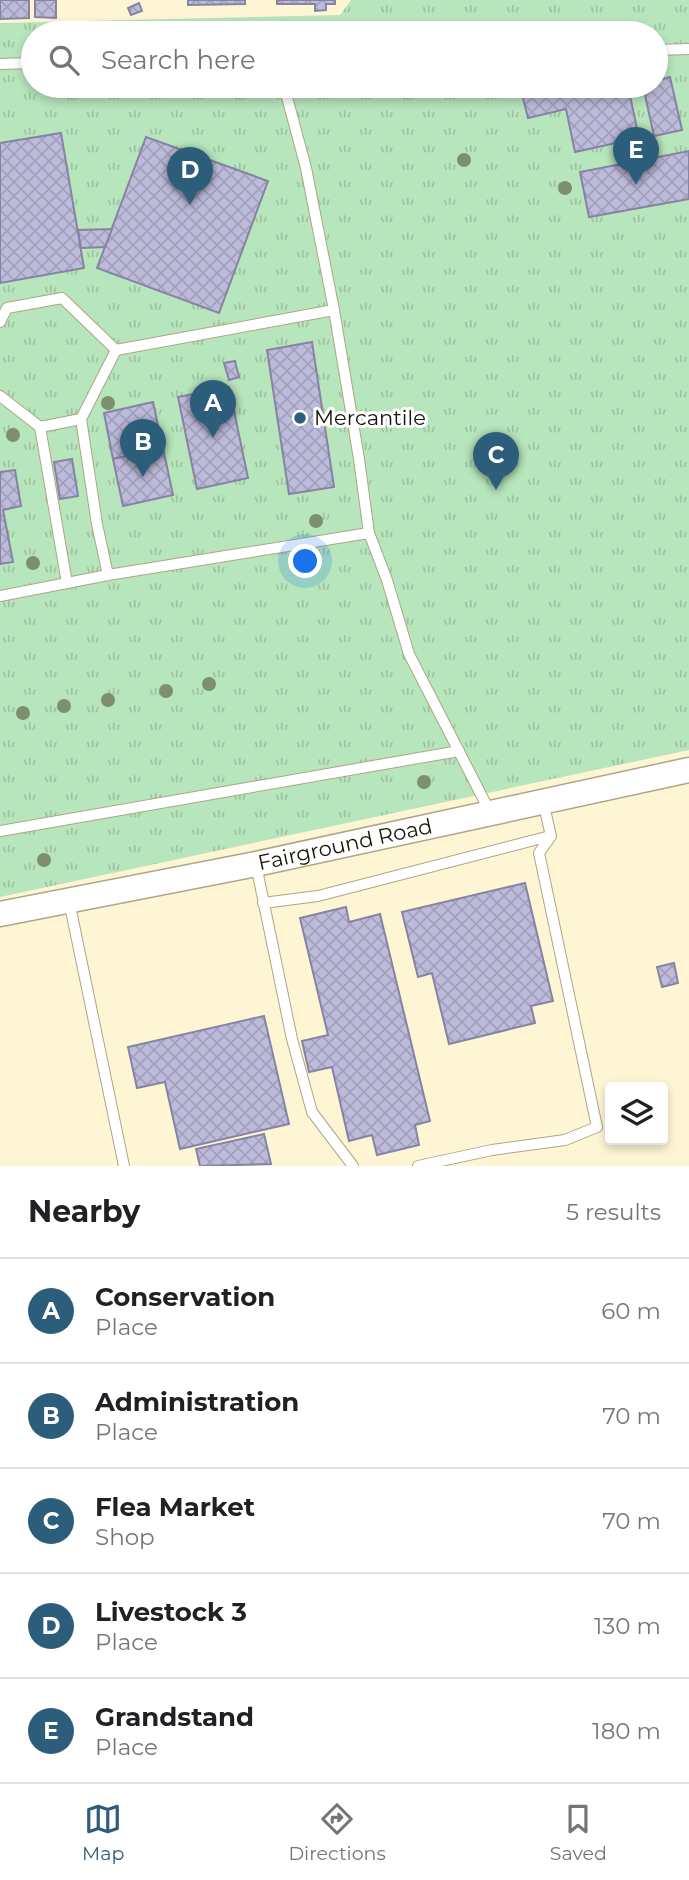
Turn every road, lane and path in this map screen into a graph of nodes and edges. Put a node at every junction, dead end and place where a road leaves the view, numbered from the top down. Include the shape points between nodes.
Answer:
1 (689, 49) edge
2 (668, 50) edge
3 (21, 63) edge
4 (0, 64) edge
5 (287, 98) edge
6 (334, 310) junction
7 (0, 322) edge
8 (117, 350) junction
9 (0, 396) edge
10 (82, 419) junction
11 (40, 427) junction
12 (369, 533) junction
13 (108, 575) junction
14 (68, 583) junction
15 (0, 596) edge
16 (458, 751) junction
17 (689, 770) edge
18 (543, 800) junction
19 (490, 813) junction
20 (0, 831) edge
21 (551, 836) junction
22 (256, 864) junction
23 (69, 900) junction
24 (263, 904) junction
25 (0, 914) edge
26 (124, 1166) edge
27 (353, 1166) edge
28 (418, 1166) edge

1 - 2 lane
3 - 4 lane
5 - 6 lane
6 - 8 lane
6 - 12 lane
7 - 8 lane via 7,308 62,298
8 - 10 lane
9 - 11 lane
10 - 11 lane
10 - 13 lane
11 - 14 lane
12 - 13 lane
12 - 16 lane via 409,654
13 - 14 lane
14 - 15 lane
16 - 19 lane
16 - 20 lane
17 - 18 street, Fairground Road
18 - 19 street, Fairground Road
18 - 21 lane
19 - 22 street, Fairground Road
21 - 24 lane via 318,896
21 - 28 lane via 538,853 597,1127 565,1140
22 - 23 street, Fairground Road
22 - 24 lane
23 - 25 street, Fairground Road
23 - 26 lane
24 - 27 lane via 312,1112

